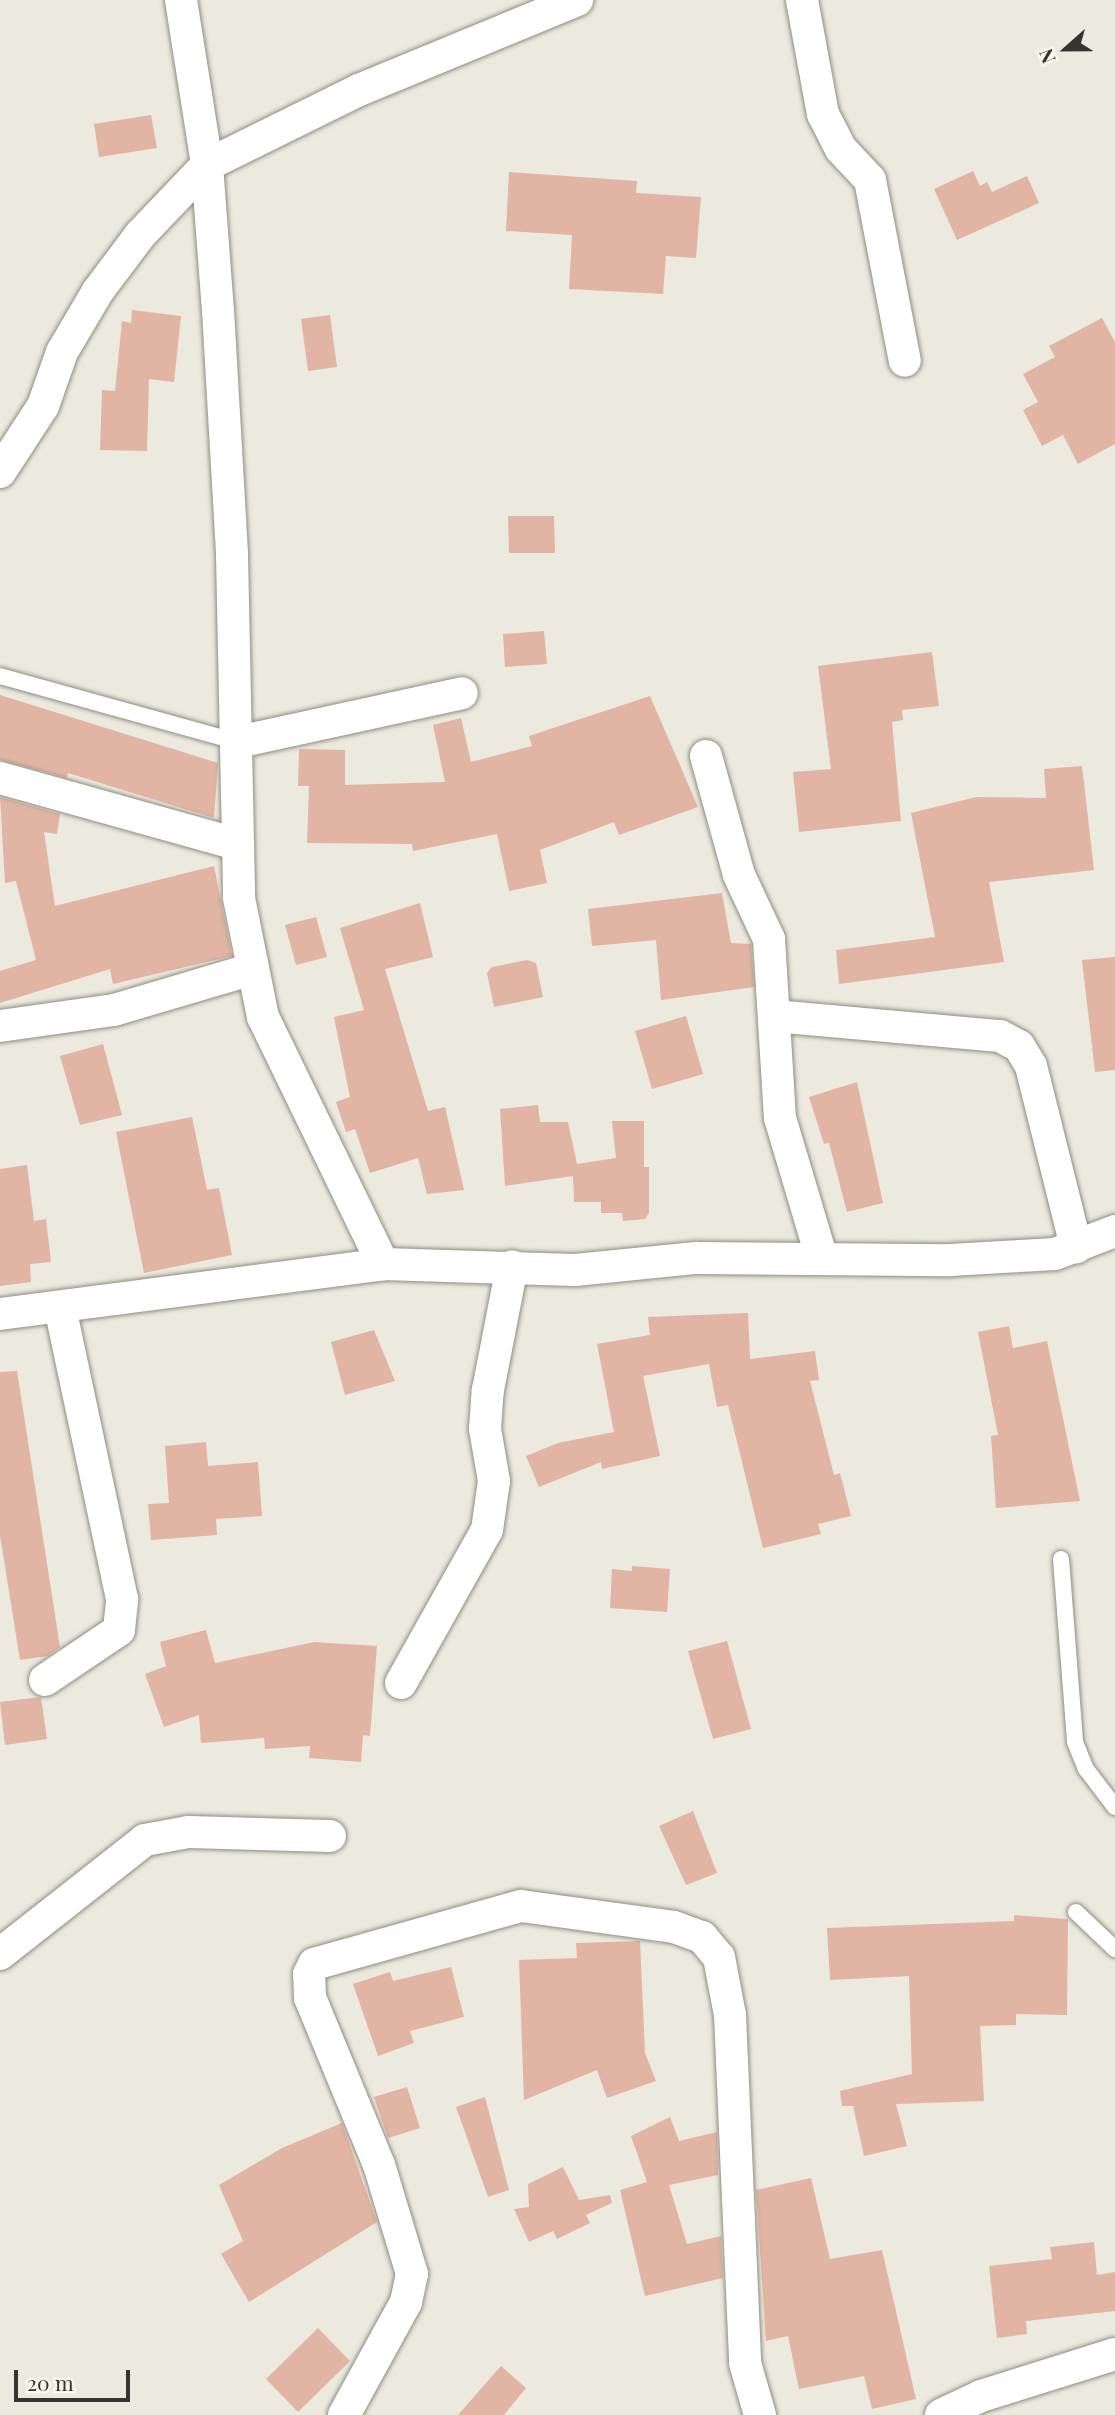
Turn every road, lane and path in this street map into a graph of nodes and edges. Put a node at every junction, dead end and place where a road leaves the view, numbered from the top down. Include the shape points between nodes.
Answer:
1 (181, 0) edge
2 (576, 0) edge
3 (802, 0) edge
4 (207, 165) junction
5 (905, 361) dead end
6 (0, 472) edge
7 (0, 676) edge
8 (462, 693) dead end
9 (238, 742) junction
10 (706, 756) dead end
11 (0, 778) edge
12 (236, 844) junction
13 (252, 969) junction
14 (774, 1016) junction
15 (0, 1026) edge
16 (1115, 1231) edge
17 (1076, 1247) junction
18 (822, 1259) junction
19 (383, 1264) junction
20 (512, 1265) junction
21 (60, 1308) junction
22 (0, 1314) edge
23 (1061, 1559) dead end
24 (45, 1680) dead end
25 (401, 1683) dead end
26 (1115, 1807) edge
27 (330, 1836) dead end
28 (1076, 1912) dead end
29 (1115, 1949) edge
30 (0, 1954) edge
31 (1115, 2354) edge
32 (344, 2415) edge
33 (760, 2415) edge
34 (941, 2415) edge

1 - 4 street
2 - 4 street via 359,90
3 - 5 street via 823,114 841,149 870,180
4 - 6 street via 140,235 98,291 62,352 43,406
4 - 9 street
7 - 9 lane
8 - 9 street
9 - 12 street
10 - 14 street via 739,876 769,939
11 - 12 street
12 - 13 street
13 - 15 street via 114,1010
13 - 19 street via 263,1017 290,1078
14 - 17 street via 1000,1035 1020,1046 1031,1066
14 - 18 street via 780,1118
16 - 17 street
17 - 18 street via 1055,1254 950,1260
18 - 20 street via 696,1258 575,1270
19 - 20 street
19 - 21 street
20 - 25 street via 488,1390 485,1429 494,1481 487,1530
21 - 22 street
21 - 24 street via 122,1599 119,1630
23 - 26 lane via 1075,1742 1086,1769
27 - 30 street via 188,1832 145,1840
28 - 29 lane
31 - 34 street via 981,2396
32 - 33 street via 406,2302 412,2274 379,2165 310,1998 309,1974 314,1964 521,1906 674,1927 702,1937 719,1957 730,2015 745,2363

